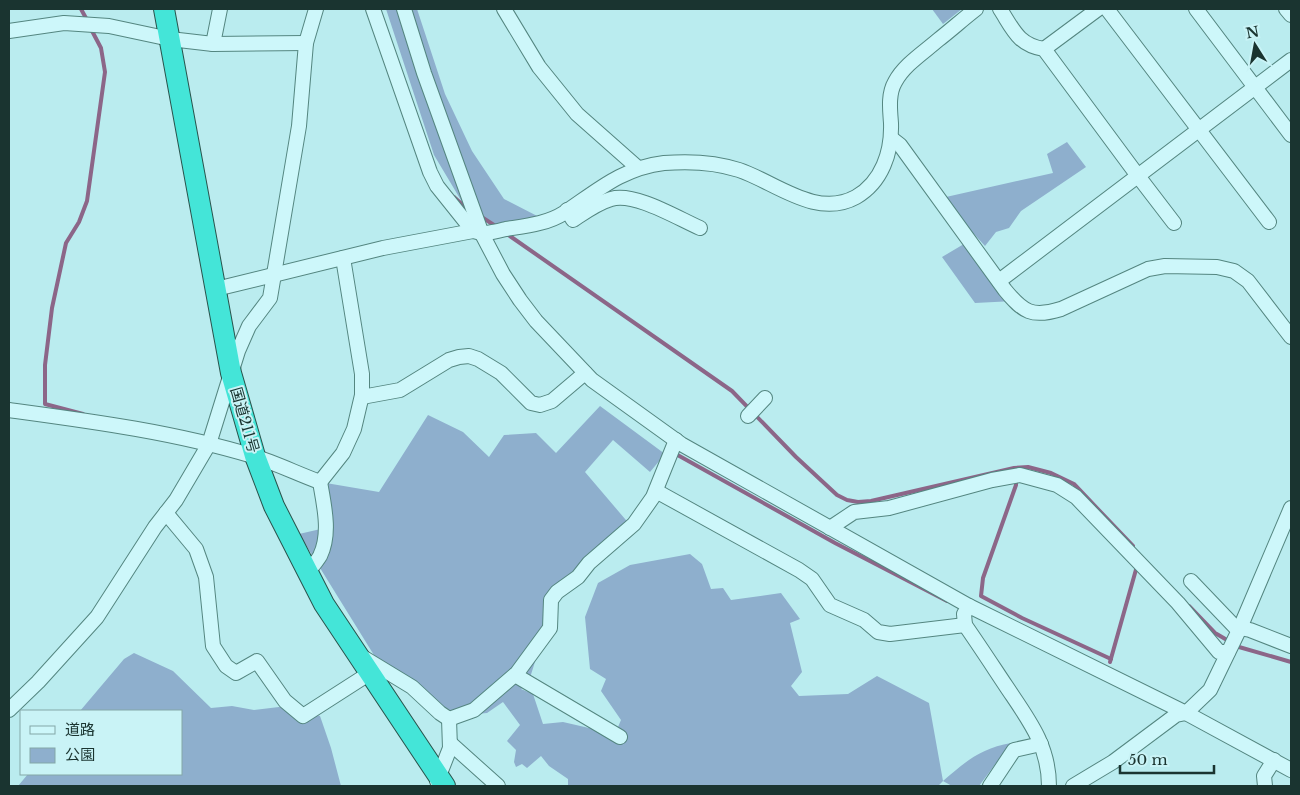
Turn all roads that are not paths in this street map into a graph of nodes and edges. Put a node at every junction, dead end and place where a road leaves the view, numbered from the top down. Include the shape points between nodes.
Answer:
1 (164, 9) edge
2 (220, 9) edge
3 (316, 9) edge
4 (373, 9) edge
5 (404, 9) edge
6 (504, 9) edge
7 (976, 9) edge
8 (1000, 9) edge
9 (1098, 9) edge
10 (1107, 9) edge
11 (1196, 9) edge
12 (1286, 9) edge
13 (1291, 15) edge
14 (9, 31) edge
15 (170, 39) junction
16 (306, 43) junction
17 (213, 44) junction
18 (1044, 49) junction
19 (1291, 60) edge
20 (1255, 88) junction
21 (1199, 130) junction
22 (1291, 136) edge
23 (891, 138) junction
24 (638, 168) junction
25 (1138, 176) junction
26 (567, 210) junction
27 (1268, 222) dead end
28 (1174, 223) dead end
29 (700, 228) dead end
30 (477, 232) junction
31 (343, 258) junction
32 (275, 274) junction
33 (999, 281) junction
34 (216, 289) junction
35 (1291, 337) edge
36 (231, 373) junction
37 (585, 373) junction
38 (362, 398) junction
39 (765, 398) dead end
40 (9, 410) edge
41 (748, 416) dead end
42 (676, 440) junction
43 (209, 444) junction
44 (255, 456) junction
45 (320, 482) junction
46 (656, 491) junction
47 (1291, 508) edge
48 (166, 513) junction
49 (830, 528) junction
50 (308, 572) junction
51 (1191, 581) dead end
52 (969, 606) junction
53 (965, 625) junction
54 (1240, 628) junction
55 (1290, 642) edge
56 (1228, 652) junction
57 (358, 654) junction
58 (370, 673) junction
59 (515, 675) junction
60 (9, 710) edge
61 (1186, 712) junction
62 (449, 719) junction
63 (620, 737) dead end
64 (450, 742) junction
65 (1041, 744) junction
66 (1274, 760) junction
67 (1291, 770) edge
68 (439, 783) edge
69 (498, 786) edge
70 (990, 786) edge
71 (1049, 786) edge
72 (1073, 786) edge
73 (1265, 786) edge

1 - 15 highway, 国道211号
2 - 17 street
3 - 16 street
4 - 30 street via 430,172 437,186
5 - 30 street
6 - 24 street via 539,67 577,114
7 - 23 street via 905,68 894,83 890,100
8 - 18 street via 1020,40
9 - 18 street
10 - 21 street
11 - 20 street
12 - 13 street
14 - 15 street via 64,23 109,26
15 - 17 street
15 - 34 highway, 国道211号
16 - 17 street
16 - 32 street via 299,126
18 - 25 street
19 - 20 street
20 - 21 street
20 - 22 street
21 - 25 street
21 - 27 street
23 - 24 street via 888,155 873,184 856,197 829,204 796,196 740,170 718,164 663,163
23 - 33 street via 900,145
24 - 26 street via 613,179
25 - 28 street
25 - 33 street
26 - 29 street via 573,220 597,205 613,199 626,199
26 - 30 street via 535,224
30 - 31 street
30 - 37 street via 536,321
31 - 32 street
31 - 38 street via 362,374
32 - 34 street
32 - 36 street via 270,298 249,326
33 - 35 street via 1022,309 1034,314 1047,314 1148,269 1165,266 1217,267 1234,271 1248,281
34 - 36 highway, 国道211号
36 - 43 street
36 - 44 highway, 国道211号
37 - 38 street via 552,401 540,405 531,403 501,373 478,359 459,357 400,390
37 - 42 street
38 - 45 street via 354,429 343,453
39 - 41 street
40 - 43 street via 107,424
42 - 46 street
42 - 49 street
43 - 44 street
43 - 48 street
44 - 45 street
44 - 50 highway, 国道211号 via 274,506
45 - 50 street via 326,516 324,537 320,556
46 - 53 street via 800,570 812,579 828,603 864,620 878,632 890,634
46 - 59 street via 634,524 554,596 550,628
47 - 54 street
48 - 58 street via 196,549 206,577 213,646 226,666 236,673 258,661 285,701 303,716
48 - 60 street via 98,617
49 - 52 street
49 - 56 street via 854,512 890,508 992,480 1020,475 1057,485 1076,497 1178,603 1219,652
50 - 57 highway, 国道211号 via 324,604
51 - 54 street via 1234,627
52 - 53 street via 964,614
52 - 61 street
53 - 65 street via 1034,727
54 - 55 street
54 - 56 street
56 - 61 street via 1210,690
57 - 58 highway, 国道211号
57 - 62 street via 412,687
58 - 68 highway, 国道211号
59 - 62 street via 474,710
59 - 63 street
61 - 66 street
61 - 72 street via 1176,715 1113,762
62 - 64 street
64 - 68 street
64 - 69 street
65 - 70 street via 1014,750
65 - 71 street
66 - 67 street
66 - 73 street via 1264,776

